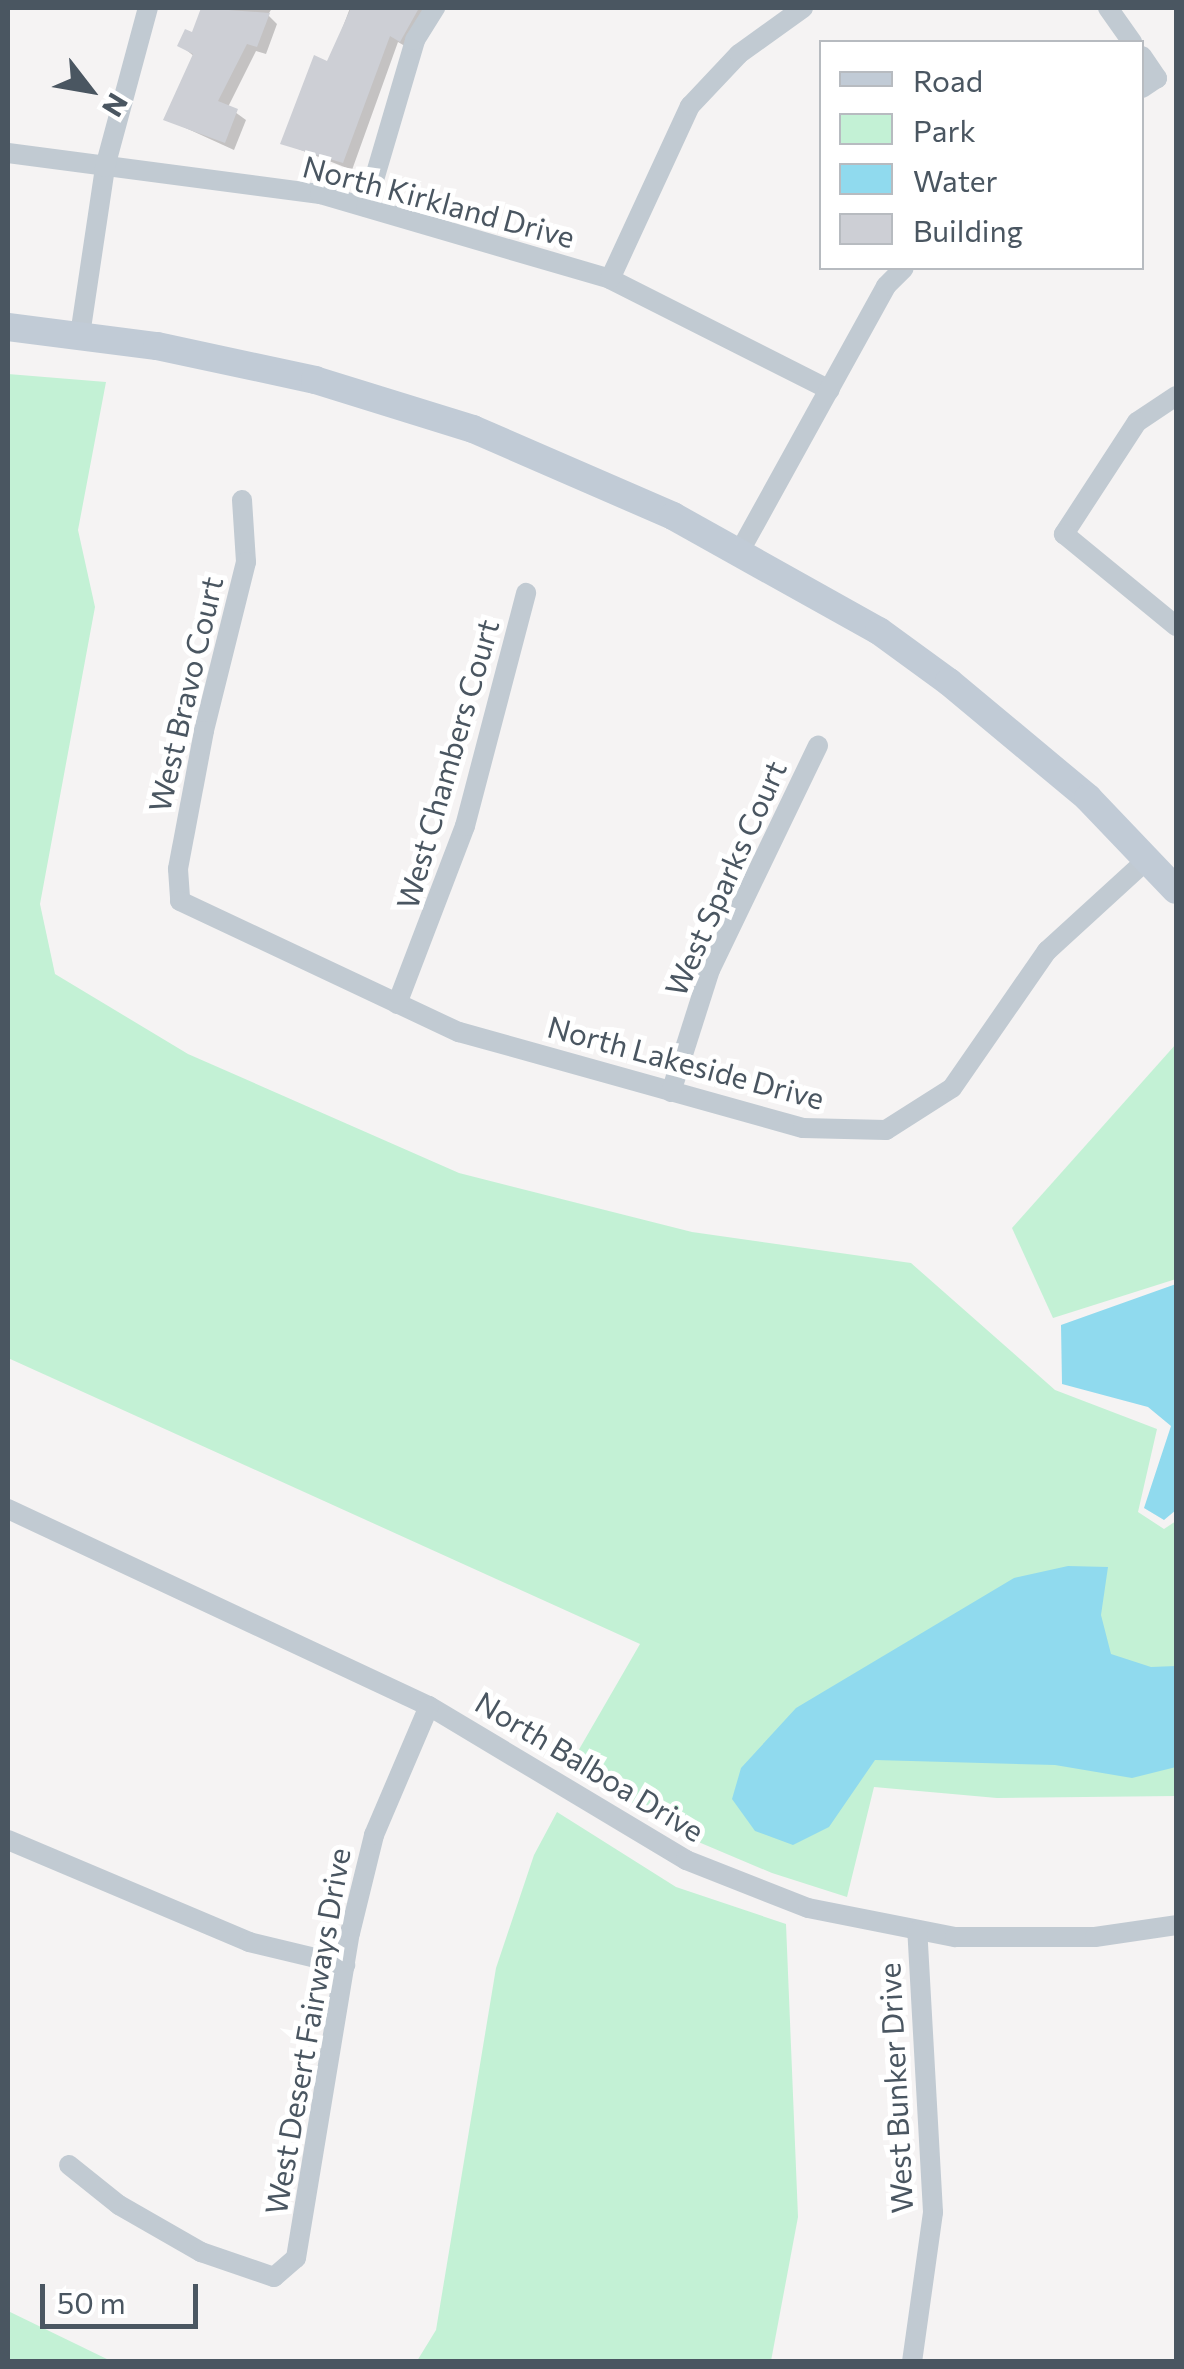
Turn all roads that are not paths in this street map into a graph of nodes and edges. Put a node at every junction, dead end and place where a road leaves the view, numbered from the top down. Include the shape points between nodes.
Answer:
1 (148, 8) edge
2 (435, 8) edge
3 (803, 8) edge
4 (1108, 8) edge
5 (1131, 40) edge
6 (8, 153) edge
7 (105, 167) junction
8 (366, 208) junction
9 (902, 270) edge
10 (610, 279) junction
11 (8, 327) edge
12 (80, 335) junction
13 (830, 390) junction
14 (1176, 396) edge
15 (242, 500) dead end
16 (741, 549) junction
17 (526, 594) dead end
18 (1176, 626) edge
19 (818, 746) dead end
20 (1149, 858) junction
21 (1176, 890) edge
22 (180, 902) joint
23 (397, 1004) junction
24 (670, 1092) junction
25 (8, 1509) edge
26 (429, 1706) junction
27 (8, 1840) edge
28 (1176, 1925) edge
29 (917, 1930) junction
30 (345, 1965) junction
31 (69, 2166) dead end
32 (912, 2362) edge

1 - 7 street
2 - 8 street via 415,40
3 - 10 street via 739,54 690,106
4 - 5 street
6 - 7 street, North Kirkland Drive
7 - 8 street, North Kirkland Drive via 320,194
7 - 12 street
8 - 10 street, North Kirkland Drive
9 - 13 street via 886,286
10 - 13 street, North Kirkland Drive
11 - 12 street
12 - 16 street via 315,380 473,430
13 - 16 street
14 - 18 street via 1137,422 1064,534
15 - 22 street, West Bravo Court via 246,562 204,731 178,869
16 - 20 street via 879,630 949,682 1023,740
17 - 23 street, West Chambers Court via 464,826
19 - 24 street, West Sparks Court via 710,970
20 - 21 street
20 - 24 street, North Lakeside Drive via 1047,952 952,1088 886,1130 802,1128
22 - 23 street, North Lakeside Drive
23 - 24 street, North Lakeside Drive via 459,1032
25 - 26 street, North Balboa Drive
26 - 29 street, North Balboa Drive via 686,1860 808,1908
26 - 30 street, West Desert Fairways Drive via 374,1835
27 - 30 street via 249,1942
28 - 29 street, North Balboa Drive via 1096,1937 955,1938
29 - 32 street, West Bunker Drive via 934,2212
30 - 31 street, West Desert Fairways Drive via 296,2258 274,2277 201,2252 118,2205

